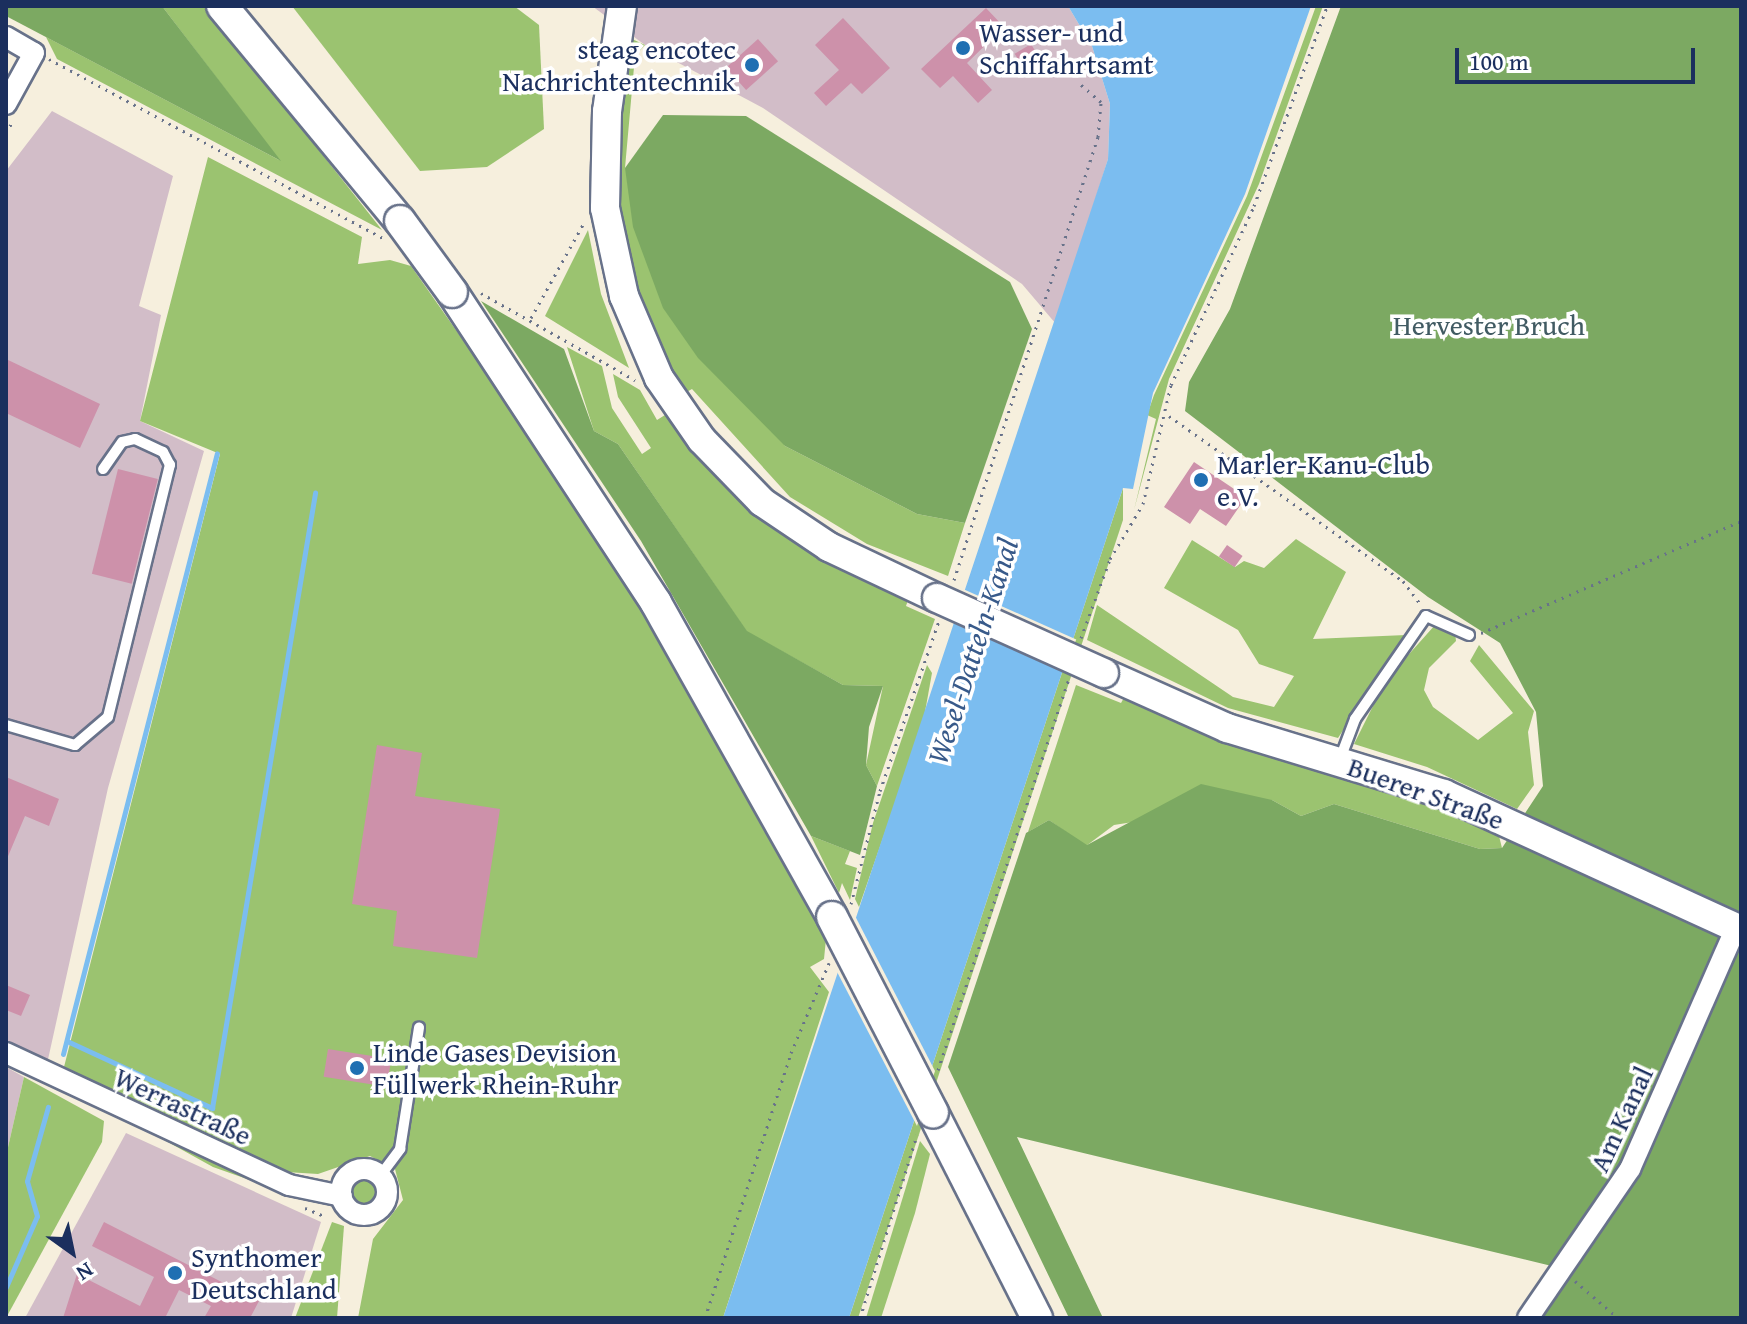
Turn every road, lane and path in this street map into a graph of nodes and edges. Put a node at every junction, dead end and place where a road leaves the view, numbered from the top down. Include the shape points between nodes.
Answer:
1 (222, 6) edge
2 (622, 6) edge
3 (1327, 6) edge
4 (6, 37) edge
5 (34, 53) junction
6 (1078, 82) dead end
7 (6, 104) edge
8 (589, 214) dead end
9 (396, 232) junction
10 (462, 290) junction
11 (531, 318) junction
12 (644, 389) dead end
13 (1168, 415) junction
14 (103, 469) dead end
15 (1741, 521) edge
16 (943, 602) junction
17 (1426, 616) junction
18 (1469, 635) joint
19 (1079, 643) dead end
20 (1071, 673) dead end
21 (6, 725) edge
22 (1339, 761) junction
23 (1011, 861) dead end
24 (839, 918) junction
25 (1739, 924) edge
26 (831, 960) dead end
27 (419, 1027) dead end
28 (6, 1053) edge
29 (380, 1176) junction
30 (342, 1196) junction
31 (1565, 1269) junction
32 (705, 1318) edge
33 (1037, 1318) edge
34 (1528, 1318) edge
35 (1618, 1318) edge

1 - 9 main road
2 - 16 street via 607,111 605,208 624,296 659,378 702,440 762,502 829,547
3 - 13 path via 1254,206 1171,385
4 - 5 street
5 - 7 street
5 - 9 path
6 - 16 path via 1101,102 1098,137
8 - 11 path
9 - 10 main road, bridge
10 - 11 path
10 - 24 main road via 656,603
11 - 12 path
13 - 17 path via 1403,581
13 - 19 path via 1143,504 1110,559
14 - 21 lane via 122,442 135,439 163,452 170,465 108,717 75,745
15 - 18 path
16 - 22 street, Buerer Straße, bridge via 1227,728
16 - 24 path
17 - 18 lane
17 - 22 lane via 1355,719
20 - 23 path
22 - 25 street, Buerer Straße via 1468,804
24 - 33 main road, bridge
25 - 31 street, Am Kanal via 1630,1169
26 - 32 path via 791,1053
27 - 29 lane via 400,1149
28 - 30 street, Werrastraße via 289,1185
29 - 30 street via 350,1174
29 - 30 street, Werrastraße via 387,1190 378,1211 355,1213
31 - 34 street, Am Kanal
31 - 35 path

